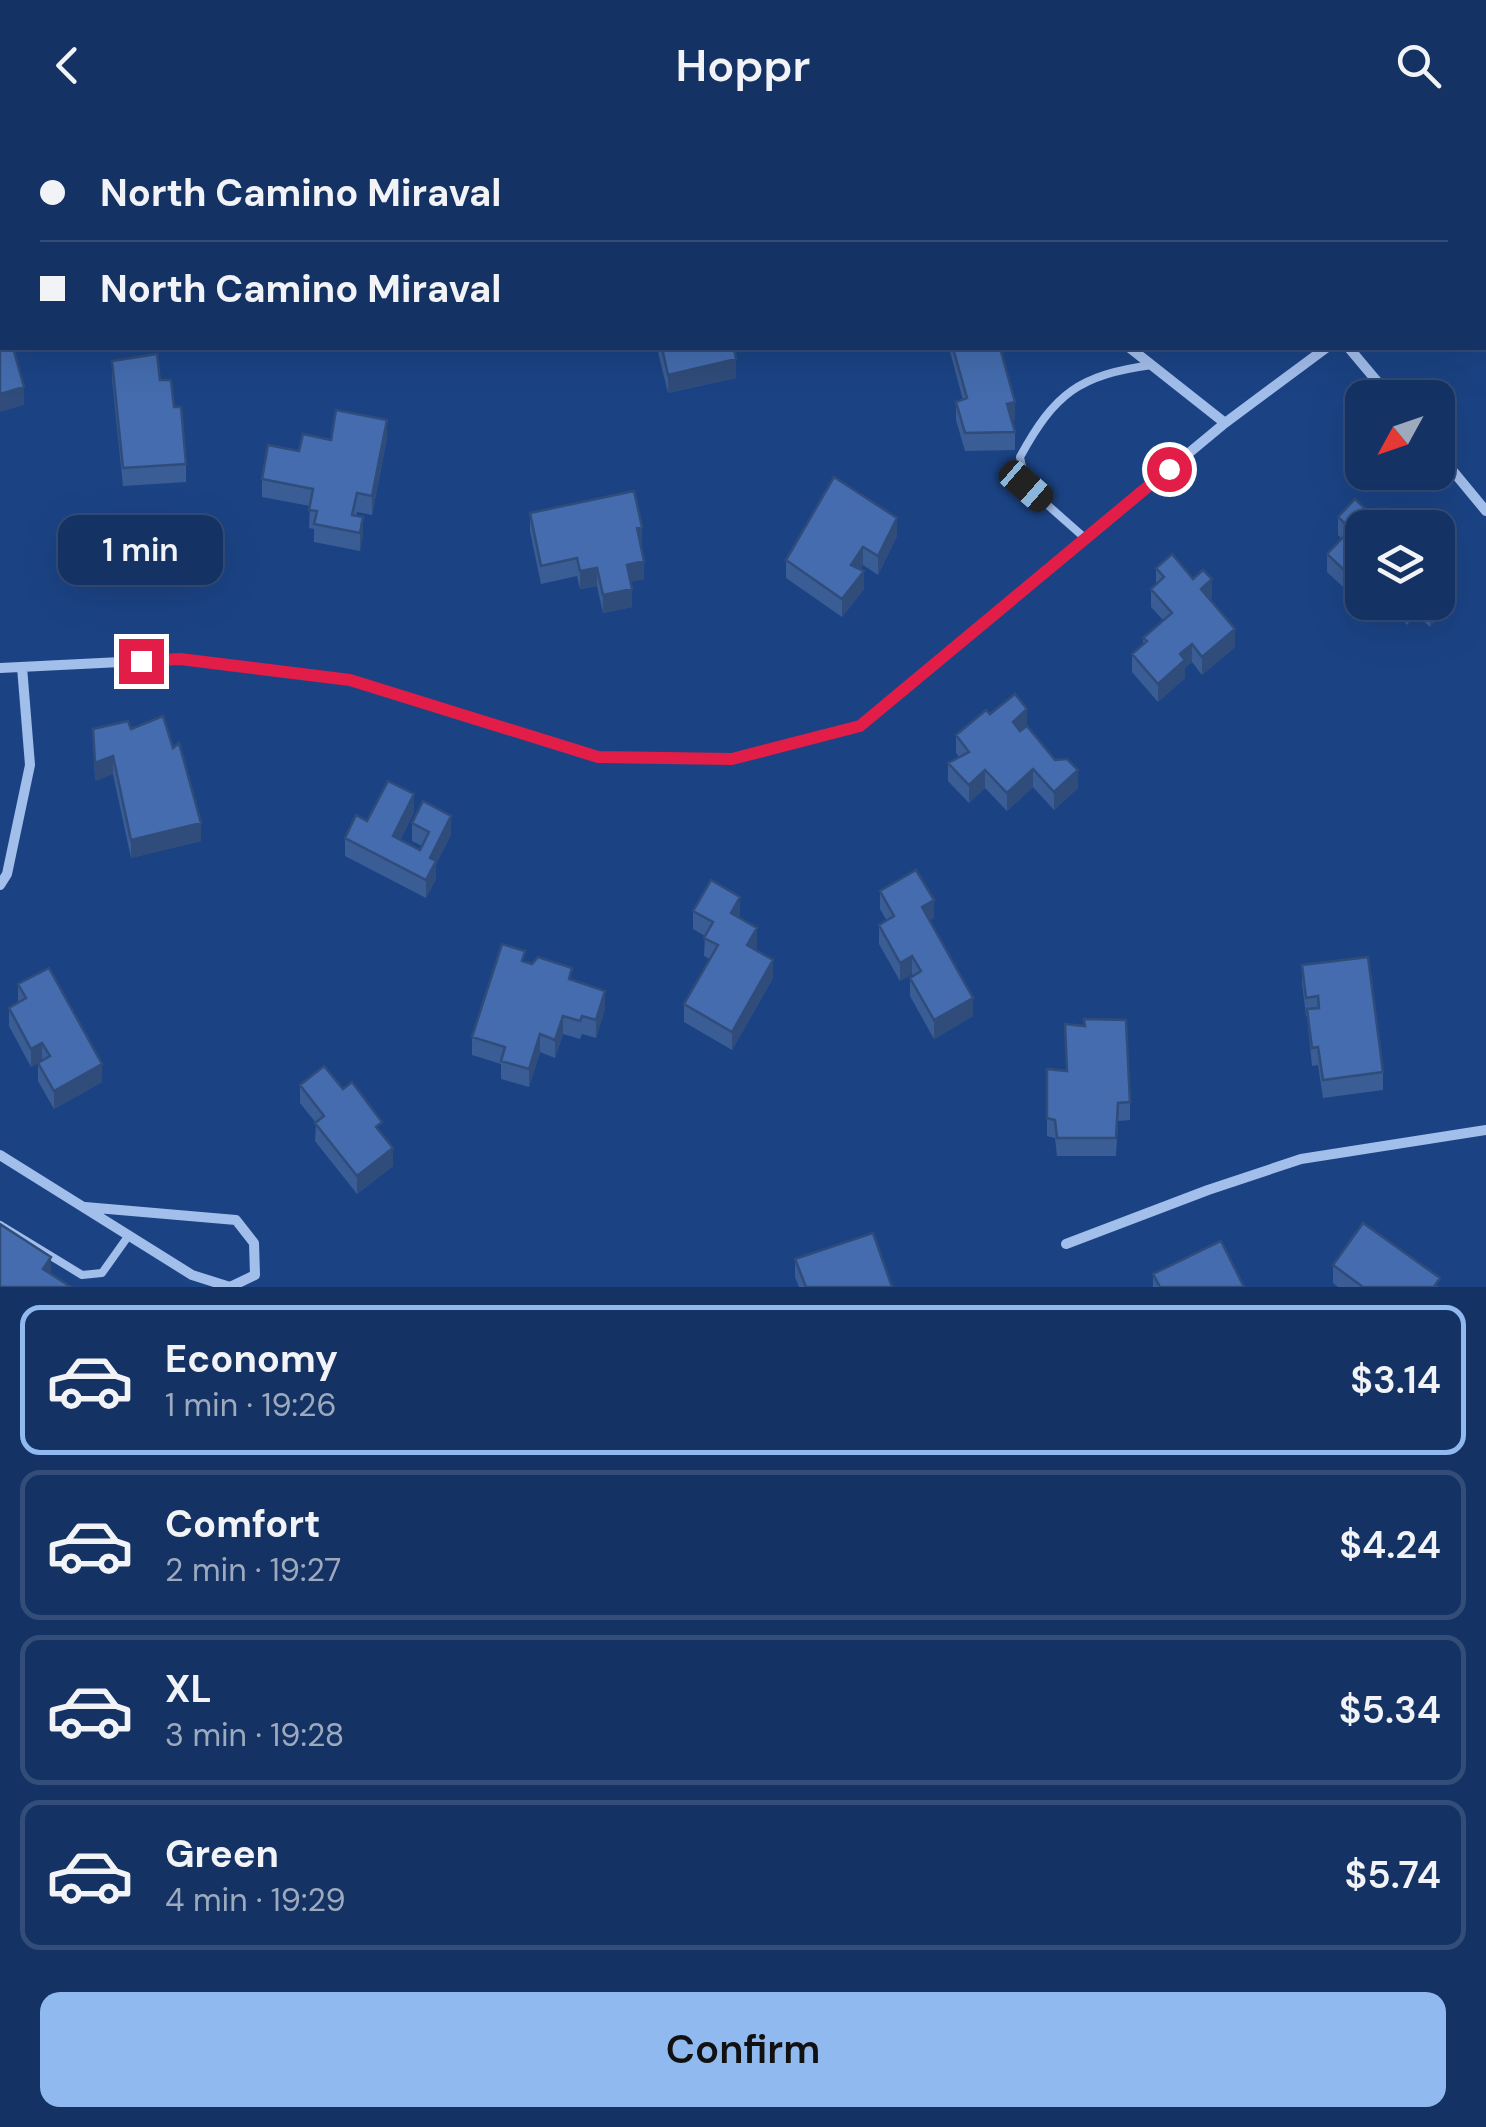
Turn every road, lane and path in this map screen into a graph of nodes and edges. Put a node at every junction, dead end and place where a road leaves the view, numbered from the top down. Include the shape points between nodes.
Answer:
1 (1133, 350) edge
2 (1323, 350) edge
3 (1351, 350) edge
4 (1152, 365) junction
5 (1376, 380) edge
6 (1225, 422) junction
7 (1455, 473) edge
8 (1486, 510) edge
9 (1086, 539) junction
10 (22, 666) junction
11 (0, 668) edge
12 (0, 885) edge
13 (1486, 1130) edge
14 (0, 1155) edge
15 (85, 1207) junction
16 (0, 1225) edge
17 (129, 1235) junction
18 (1066, 1244) dead end

1 - 4 street
2 - 6 street
3 - 5 street
4 - 6 street
4 - 9 lane via 1122,370 1063,396 1020,457 1026,486
6 - 9 street
7 - 8 street
9 - 10 street via 860,726 732,759 598,757 350,680 180,659
10 - 11 street
10 - 12 street via 30,765 8,874
13 - 18 street via 1300,1159
14 - 15 street
15 - 17 street
15 - 17 street via 236,1220 254,1243 255,1276 230,1287 192,1275
16 - 17 lane via 82,1275 102,1272

